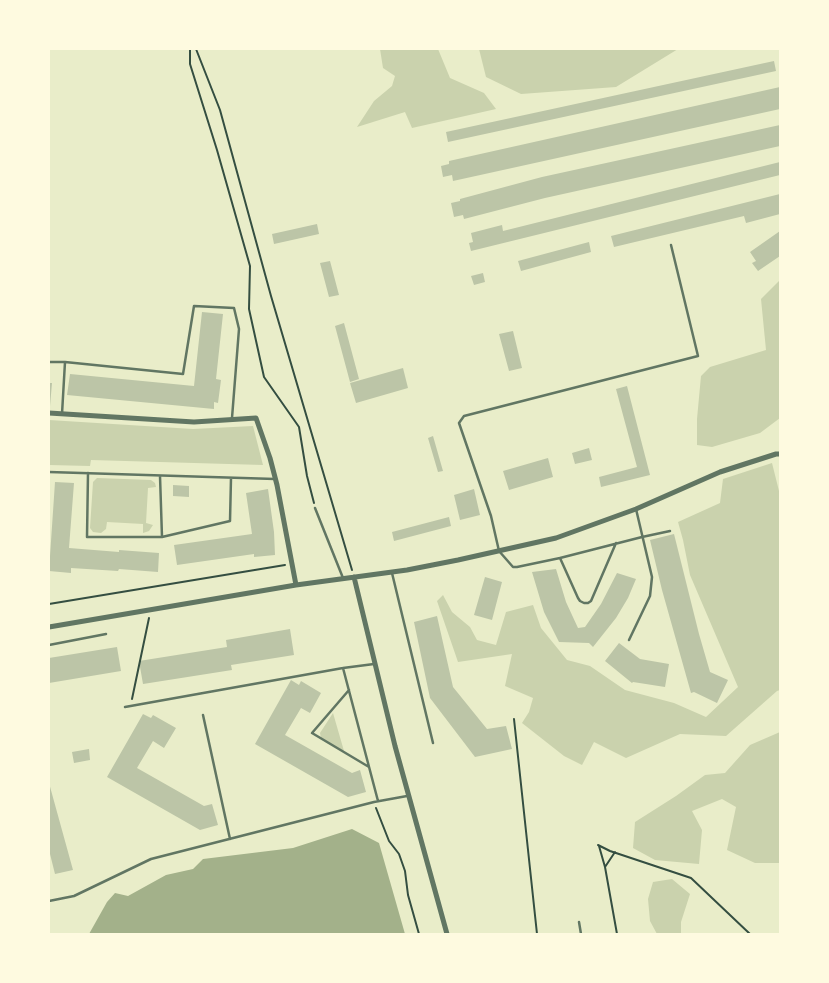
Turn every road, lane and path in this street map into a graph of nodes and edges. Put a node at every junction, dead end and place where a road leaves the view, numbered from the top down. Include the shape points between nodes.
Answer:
1 (190, 49) edge
2 (196, 49) edge
3 (671, 245) dead end
4 (49, 362) edge
5 (66, 362) junction
6 (49, 413) edge
7 (62, 414) junction
8 (232, 420) junction
9 (780, 449) edge
10 (780, 454) edge
11 (773, 455) junction
12 (49, 472) edge
13 (88, 473) junction
14 (160, 476) junction
15 (231, 478) junction
16 (276, 479) junction
17 (315, 508) joint
18 (636, 509) junction
19 (670, 531) dead end
20 (162, 537) junction
21 (642, 537) junction
22 (616, 543) junction
23 (499, 551) junction
24 (560, 558) junction
25 (292, 563) junction
26 (392, 572) junction
27 (354, 577) junction
28 (344, 579) junction
29 (296, 585) junction
30 (49, 604) edge
31 (151, 610) junction
32 (49, 627) edge
33 (106, 634) dead end
34 (629, 640) dead end
35 (49, 644) edge
36 (375, 664) junction
37 (343, 668) junction
38 (349, 690) junction
39 (130, 706) junction
40 (125, 707) dead end
41 (203, 715) dead end
42 (514, 719) dead end
43 (434, 743) dead end
44 (369, 767) junction
45 (409, 795) junction
46 (376, 802) junction
47 (230, 839) junction
48 (616, 852) junction
49 (604, 867) junction
50 (49, 902) edge
51 (579, 922) dead end
52 (420, 934) edge
53 (447, 934) edge
54 (537, 934) edge
55 (581, 934) edge
56 (617, 934) edge
57 (750, 934) edge

1 - 17 path via 190,64 250,266 250,309 264,377 300,426
2 - 27 path via 220,110
3 - 23 lane via 698,356 464,416 459,423 491,516
4 - 5 lane
5 - 7 lane
5 - 8 lane via 183,374 194,306 234,308 239,329
6 - 7 street
7 - 8 street via 194,422
8 - 16 street via 256,418
9 - 11 lane
10 - 11 street
11 - 18 street via 720,472
12 - 13 lane
13 - 14 lane
13 - 20 lane via 86,537
14 - 15 lane
14 - 20 lane
15 - 16 lane
15 - 20 lane via 230,521
16 - 25 street
17 - 28 lane
18 - 21 lane
18 - 23 street via 556,538
19 - 21 lane
21 - 22 lane
21 - 34 lane via 652,577 650,596
22 - 24 lane
22 - 24 lane via 588,603 578,598
23 - 24 lane via 515,568
23 - 26 street
25 - 29 street
25 - 30 path
26 - 27 street
26 - 43 lane
27 - 28 street
27 - 36 street
28 - 29 street
29 - 31 street
31 - 32 street
31 - 39 path
33 - 35 lane
36 - 37 lane
36 - 45 street
37 - 38 lane
37 - 39 lane
38 - 44 lane
38 - 44 lane via 312,733
39 - 40 lane
41 - 47 lane
42 - 54 path
44 - 46 lane
45 - 46 lane
45 - 53 street
46 - 47 lane
46 - 52 path via 389,841 399,854 405,871 408,896
47 - 50 lane via 151,859 74,896
48 - 49 path
48 - 49 path via 598,845
48 - 57 path via 691,878
49 - 56 path
51 - 55 lane

